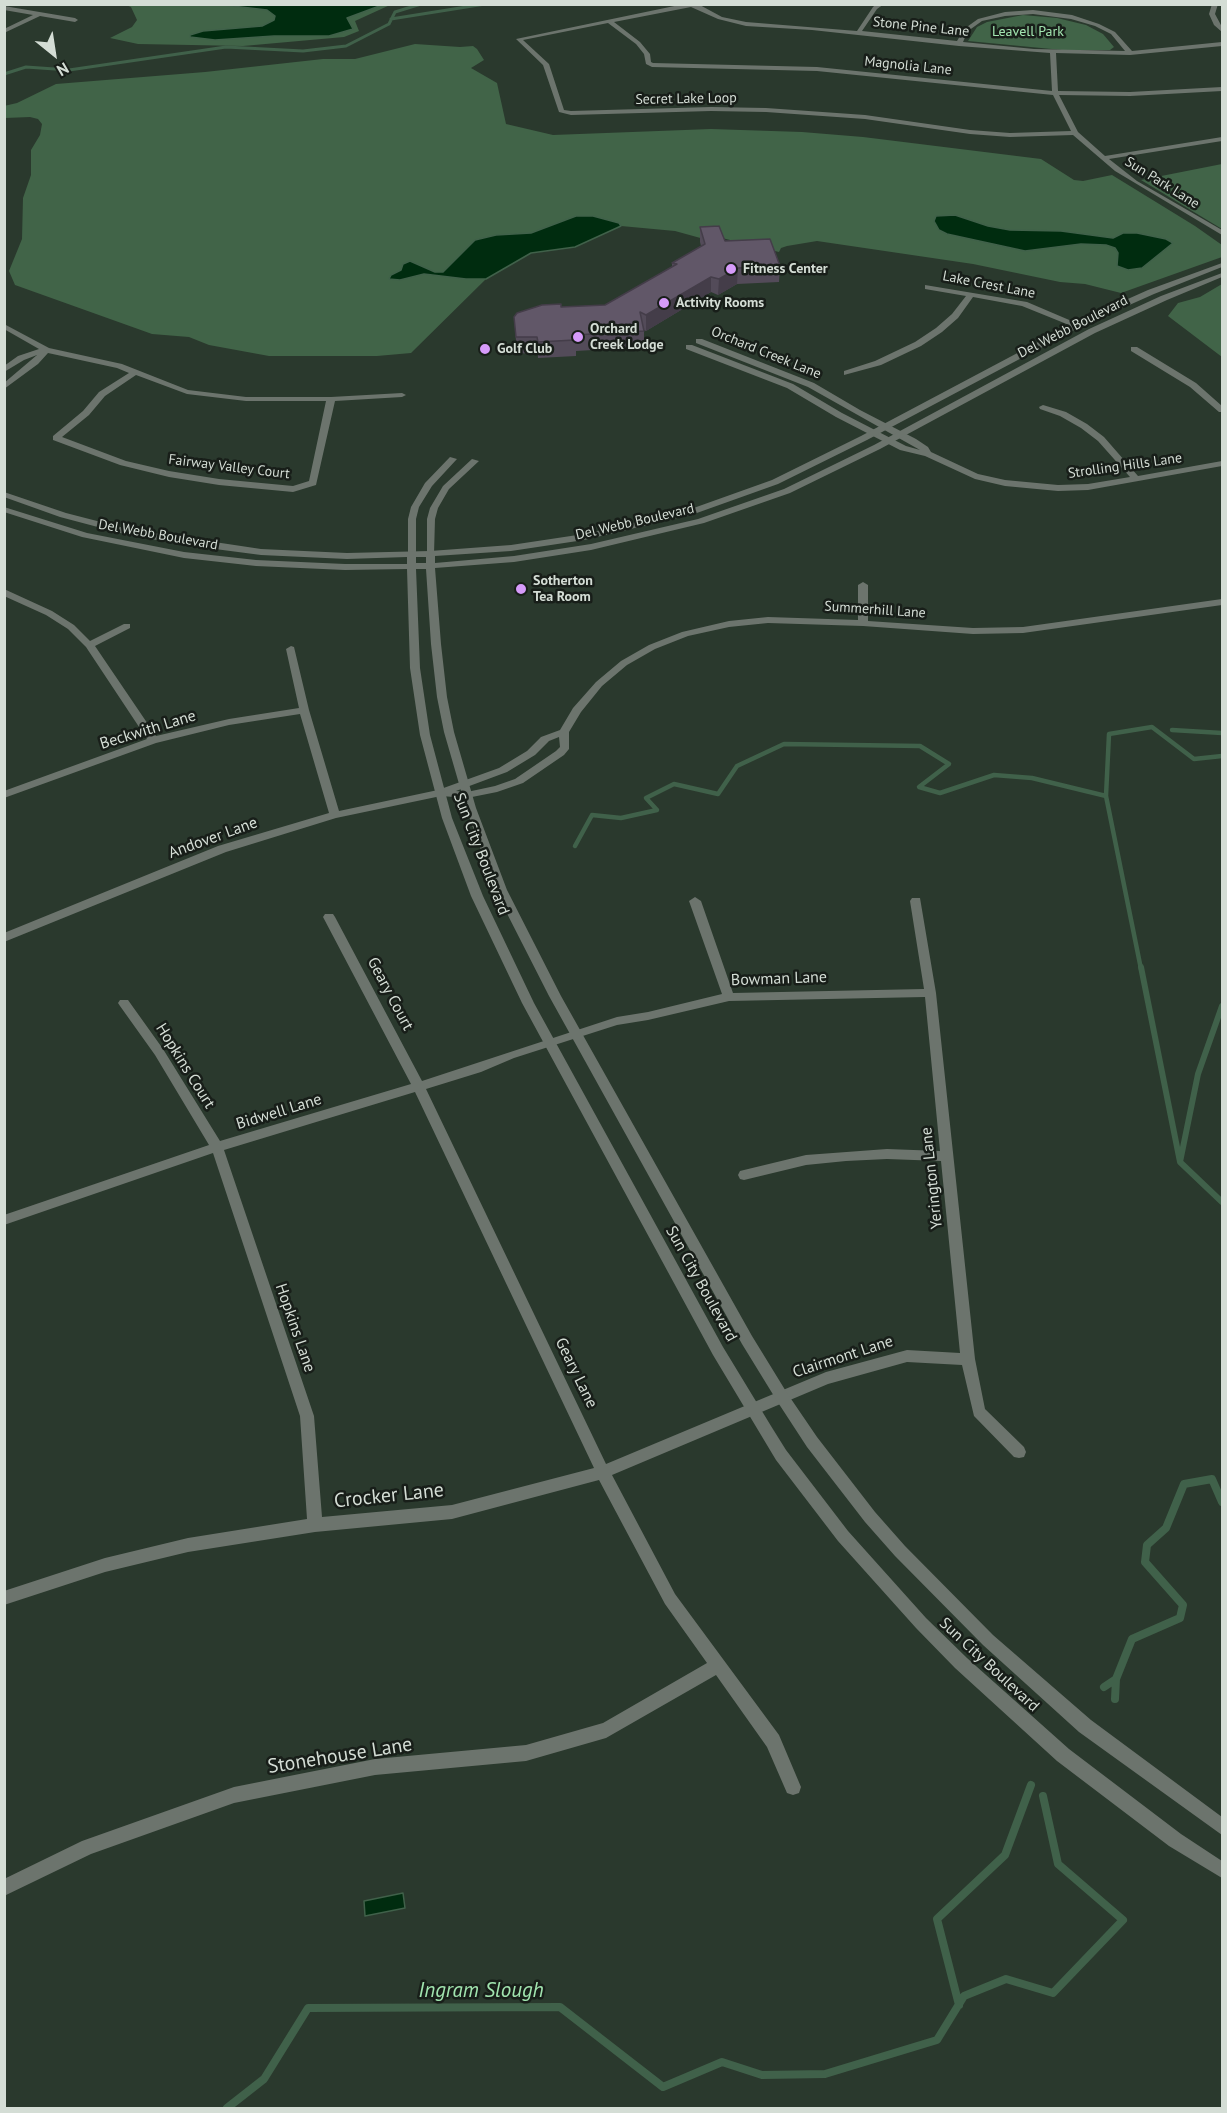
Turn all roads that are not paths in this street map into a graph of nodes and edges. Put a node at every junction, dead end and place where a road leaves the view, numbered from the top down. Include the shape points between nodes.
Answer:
1 (881, 4) edge
2 (1030, 4) edge
3 (1215, 4) edge
4 (694, 5) edge
5 (4, 8) edge
6 (1033, 12) junction
7 (39, 14) junction
8 (75, 20) dead end
9 (610, 22) junction
10 (1222, 30) edge
11 (4, 32) edge
12 (858, 33) junction
13 (959, 44) junction
14 (1222, 44) edge
15 (1053, 52) junction
16 (1130, 53) junction
17 (1222, 89) edge
18 (1055, 93) junction
19 (1075, 133) junction
20 (1222, 139) edge
21 (1103, 158) junction
22 (1222, 233) edge
23 (1222, 265) edge
24 (1222, 275) edge
25 (928, 287) dead end
26 (971, 294) junction
27 (1077, 325) junction
28 (4, 326) edge
29 (699, 341) dead end
30 (689, 347) dead end
31 (46, 350) junction
32 (1134, 350) dead end
33 (4, 370) edge
34 (135, 372) junction
35 (846, 373) dead end
36 (4, 387) edge
37 (402, 395) dead end
38 (331, 399) junction
39 (1043, 407) dead end
40 (1222, 411) edge
41 (885, 427) junction
42 (874, 433) junction
43 (900, 434) junction
44 (888, 440) junction
45 (928, 454) junction
46 (453, 459) dead end
47 (474, 461) dead end
48 (1222, 464) edge
49 (1136, 479) junction
50 (4, 494) edge
51 (4, 509) edge
52 (430, 560) junction
53 (411, 561) junction
54 (863, 585) dead end
55 (4, 592) edge
56 (1222, 602) edge
57 (863, 623) junction
58 (127, 626) dead end
59 (89, 645) junction
60 (291, 649) dead end
61 (304, 710) junction
62 (564, 732) junction
63 (153, 740) junction
64 (465, 789) junction
65 (440, 793) junction
66 (4, 795) edge
67 (335, 815) junction
68 (916, 900) dead end
69 (695, 901) dead end
70 (329, 917) dead end
71 (4, 938) edge
72 (930, 993) junction
73 (729, 997) junction
74 (124, 1003) dead end
75 (563, 1038) junction
76 (419, 1087) junction
77 (217, 1147) junction
78 (947, 1156) junction
79 (744, 1175) dead end
80 (4, 1220) edge
81 (968, 1359) junction
82 (782, 1397) junction
83 (767, 1402) joint
84 (752, 1408) junction
85 (1019, 1452) dead end
86 (603, 1472) junction
87 (315, 1525) junction
88 (4, 1598) edge
89 (716, 1666) junction
90 (793, 1787) dead end
91 (1222, 1827) edge
92 (1222, 1870) edge
93 (4, 1888) edge

1 - 12 street
2 - 6 street
3 - 10 street via 1212,14
4 - 9 street, Secret Lake Loop
4 - 12 street, Stone Pine Lane via 720,18 746,24
5 - 7 street
6 - 13 street via 980,20 966,30
6 - 16 street via 1097,25 1113,33
7 - 8 street
7 - 11 street
9 - 18 street, Magnolia Lane via 638,43 652,65 816,69
9 - 19 street, Secret Lake Loop via 519,39 546,64 561,111 766,110 865,117 1010,135
12 - 13 street, Stone Pine Lane
13 - 15 street, Stone Pine Lane
14 - 16 street, Stone Pine Lane
15 - 16 street, Stone Pine Lane
15 - 18 street, Sun Park Lane
17 - 18 street, Magnolia Lane via 1141,94
18 - 19 street, Sun Park Lane
19 - 21 street, Sun Park Lane
20 - 21 street
21 - 22 street, Sun Park Lane via 1135,182
23 - 27 street, Del Webb Boulevard
24 - 43 street, Del Webb Boulevard via 1109,322
25 - 26 street, Lake Crest Lane
26 - 27 street, Lake Crest Lane via 1024,304
26 - 35 street via 932,335 896,355
27 - 41 street, Del Webb Boulevard
28 - 31 street
29 - 41 street, Orchard Creek Lane via 811,385
30 - 42 street, Orchard Creek Lane via 790,386
31 - 33 street via 21,358
31 - 34 street
31 - 36 street
32 - 40 street via 1193,385
34 - 38 street via 187,392 246,399
34 - 38 street, Fairway Valley Court via 102,394 56,438 169,474 294,489 313,483
37 - 38 street
39 - 49 street via 1084,426 1101,439
41 - 42 street, Del Webb Boulevard
41 - 43 street, Strolling Hills Lane
42 - 44 street, Strolling Hills Lane
42 - 52 street, Del Webb Boulevard via 775,482 660,520
43 - 44 street, Del Webb Boulevard
43 - 45 street, Strolling Hills Lane
44 - 45 street, Strolling Hills Lane via 917,454
44 - 52 street, Del Webb Boulevard via 787,491 701,521 559,553 514,559
45 - 49 street, Strolling Hills Lane via 975,476 1032,487 1088,487
46 - 53 street, Sun City Boulevard via 428,485 415,507
47 - 52 street, Sun City Boulevard via 446,488 434,508 430,519
48 - 49 street, Strolling Hills Lane
50 - 53 street, Del Webb Boulevard via 84,521 192,543
51 - 53 street, Del Webb Boulevard via 85,535 184,555 309,567
52 - 53 street, Del Webb Boulevard
52 - 64 street, Sun City Boulevard via 442,697
53 - 65 street, Sun City Boulevard via 419,699
54 - 57 street
55 - 59 street via 63,622
56 - 57 street, Summerhill Lane via 1023,630 973,631
57 - 62 street, Summerhill Lane via 768,620 685,634 624,663 599,684
58 - 59 street
59 - 63 street
60 - 61 street
61 - 63 street, Beckwith Lane
61 - 67 street
62 - 64 street, Summerhill Lane via 545,740 512,766
62 - 64 street, Summerhill Lane via 565,747 536,771 498,789
63 - 66 street, Beckwith Lane
64 - 65 street, Summerhill Lane
64 - 75 street, Sun City Boulevard via 501,890
65 - 67 street, Andover Lane
65 - 75 street, Sun City Boulevard via 477,896 515,978
67 - 71 street, Andover Lane via 222,849
68 - 72 street, Yerington Lane
69 - 73 street
70 - 76 street, Geary Court
72 - 73 street, Bowman Lane
72 - 78 street, Yerington Lane
73 - 75 street, Bowman Lane via 617,1021
74 - 77 street, Hopkins Court
75 - 76 street, Bidwell Lane
75 - 82 street, Sun City Boulevard
75 - 84 street, Sun City Boulevard via 718,1351
76 - 77 street, Bidwell Lane
76 - 86 street, Geary Lane
77 - 80 street, Bidwell Lane
77 - 87 street, Hopkins Lane via 307,1416
78 - 79 street via 836,1157
78 - 81 street, Yerington Lane
81 - 82 street, Clairmont Lane via 907,1356 826,1378
81 - 85 street, Yerington Lane via 978,1412
82 - 83 street, Clairmont Lane
82 - 91 street, Sun City Boulevard via 870,1517 988,1641 1085,1726
83 - 84 street, Crocker Lane
84 - 86 street, Crocker Lane
84 - 92 street, Sun City Boulevard via 781,1455 843,1536 953,1655 1063,1755 1175,1840
86 - 87 street, Crocker Lane via 452,1512
86 - 89 street, Geary Lane via 670,1599
87 - 88 street, Crocker Lane via 188,1545 105,1565
89 - 90 street, Geary Lane via 773,1742
89 - 93 street, Stonehouse Lane via 606,1730 526,1753 375,1767 234,1795 88,1847

